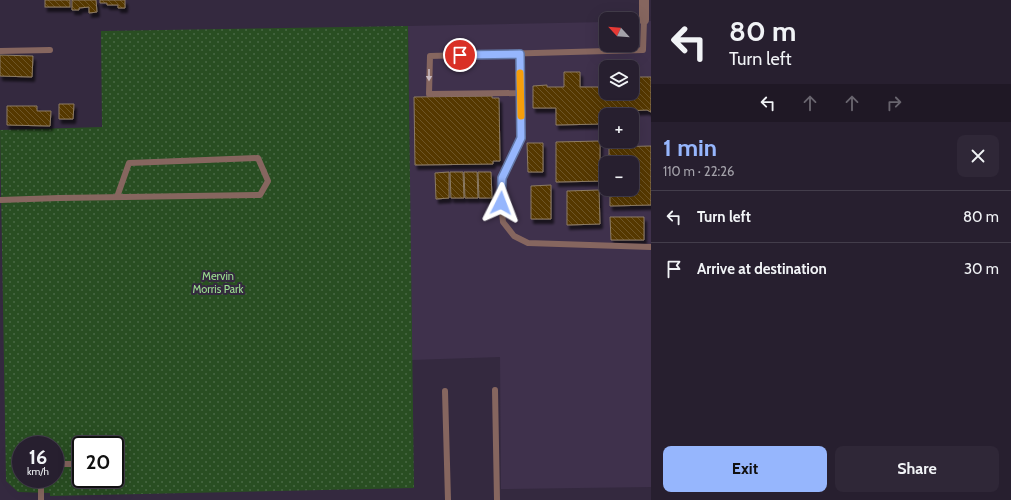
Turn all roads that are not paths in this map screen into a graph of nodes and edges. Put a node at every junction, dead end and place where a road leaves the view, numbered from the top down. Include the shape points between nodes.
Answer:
1 (644, 0) edge
2 (644, 20) joint
3 (644, 43) junction
4 (651, 43) edge
5 (50, 50) dead end
6 (0, 51) edge
7 (520, 54) junction
8 (520, 93) junction
9 (117, 197) junction
10 (0, 200) edge
11 (651, 247) edge
12 (495, 390) dead end
13 (445, 391) dead end
14 (42, 488) edge
15 (41, 500) edge
16 (448, 500) edge
17 (497, 500) edge

1 - 2 street
2 - 3 lane
3 - 4 lane
3 - 7 lane via 644,50
5 - 6 lane
7 - 8 lane
7 -> 8 lane via 430,56 429,94
8 - 11 lane via 521,138 502,178 503,222 514,236 528,242
9 - 9 lane via 260,195 268,181 258,158 129,163
9 - 10 lane
12 - 17 lane
13 - 16 lane
14 - 15 lane

